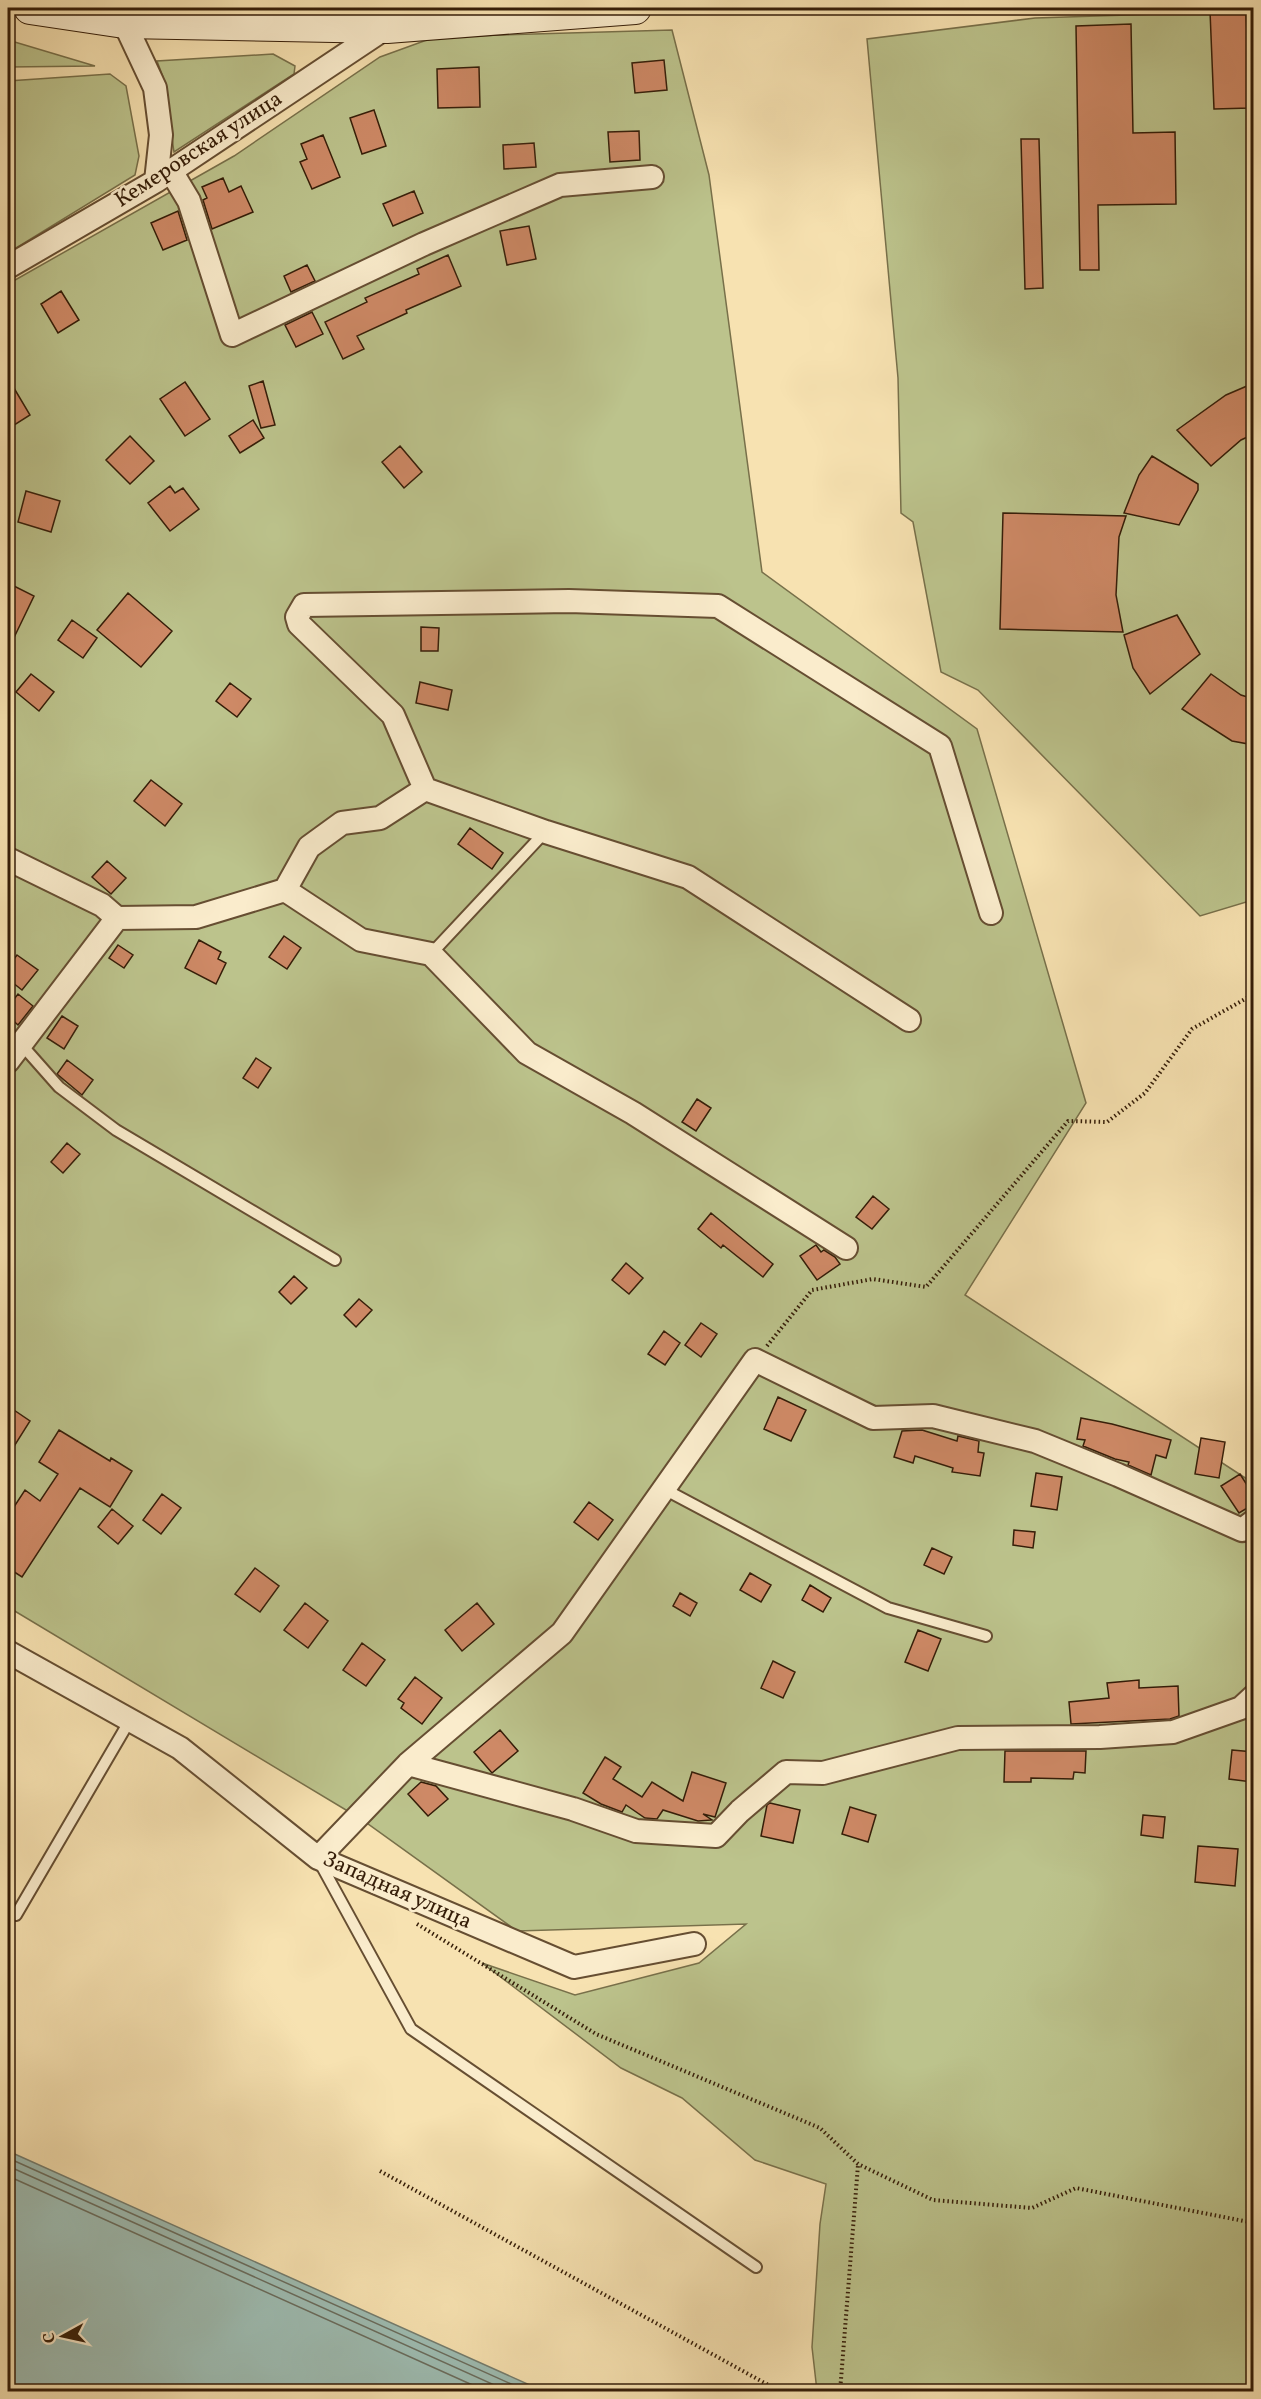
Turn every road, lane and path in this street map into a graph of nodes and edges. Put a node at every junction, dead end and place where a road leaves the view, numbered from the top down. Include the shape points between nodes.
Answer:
1 (30, 8) edge
2 (635, 8) edge
3 (338, 17) edge
4 (124, 22) junction
5 (387, 27) junction
6 (163, 176) junction
7 (652, 177) dead end
8 (8, 267) edge
9 (424, 789) junction
10 (546, 832) junction
11 (8, 859) edge
12 (285, 890) junction
13 (991, 913) dead end
14 (117, 918) junction
15 (431, 954) junction
16 (1254, 994) edge
17 (909, 1020) dead end
18 (14, 1053) edge
19 (846, 1248) dead end
20 (335, 1260) dead end
21 (755, 1360) junction
22 (664, 1489) junction
23 (1254, 1521) edge
24 (986, 1636) dead end
25 (8, 1652) edge
26 (1254, 1696) edge
27 (130, 1720) junction
28 (408, 1764) junction
29 (318, 1858) junction
30 (16, 1915) dead end
31 (415, 1923) dead end
32 (694, 1944) dead end
33 (858, 2164) junction
34 (380, 2171) dead end
35 (1254, 2223) edge
36 (756, 2267) dead end
37 (781, 2391) edge
38 (840, 2391) edge

1 - 4 main road, Кемеровская улица
2 - 5 main road, Кемеровская улица
3 - 4 main road, Кемеровская улица
3 - 5 main road, Кемеровская улица
4 - 6 street via 154,88
5 - 6 street, Кемеровская улица
6 - 7 street via 189,201 232,335 424,244 560,186
6 - 8 street, Кемеровская улица
9 - 10 street
9 - 12 street via 380,818 342,823 309,847
9 - 13 street via 393,715 299,624 297,616 304,605 569,601 718,606 940,746
10 - 15 lane
10 - 17 street via 688,877
11 - 14 street via 102,905
12 - 14 street via 196,916
12 - 15 street via 361,940
14 - 18 street
15 - 19 street via 527,1053 633,1113
16 - 21 path via 1192,1029 1145,1093 1107,1122 1068,1121 926,1287 873,1279 812,1290
18 - 20 lane via 116,1130
21 - 22 street
21 - 23 street via 873,1418 933,1416 1035,1441 1242,1530
22 - 24 lane via 888,1608
22 - 28 street via 562,1633
25 - 27 street, Западная улица
26 - 28 street via 1241,1708 1173,1732 958,1738 823,1773 786,1772 717,1836 636,1831 573,1809
27 - 29 street, Западная улица via 180,1748
27 - 30 lane
28 - 29 street
29 - 32 street, Западная улица via 574,1967
29 - 36 lane via 411,2029
31 - 33 path via 596,2034 820,2128
33 - 35 path via 933,2200 1032,2208 1076,2188
33 - 38 path
34 - 37 path

